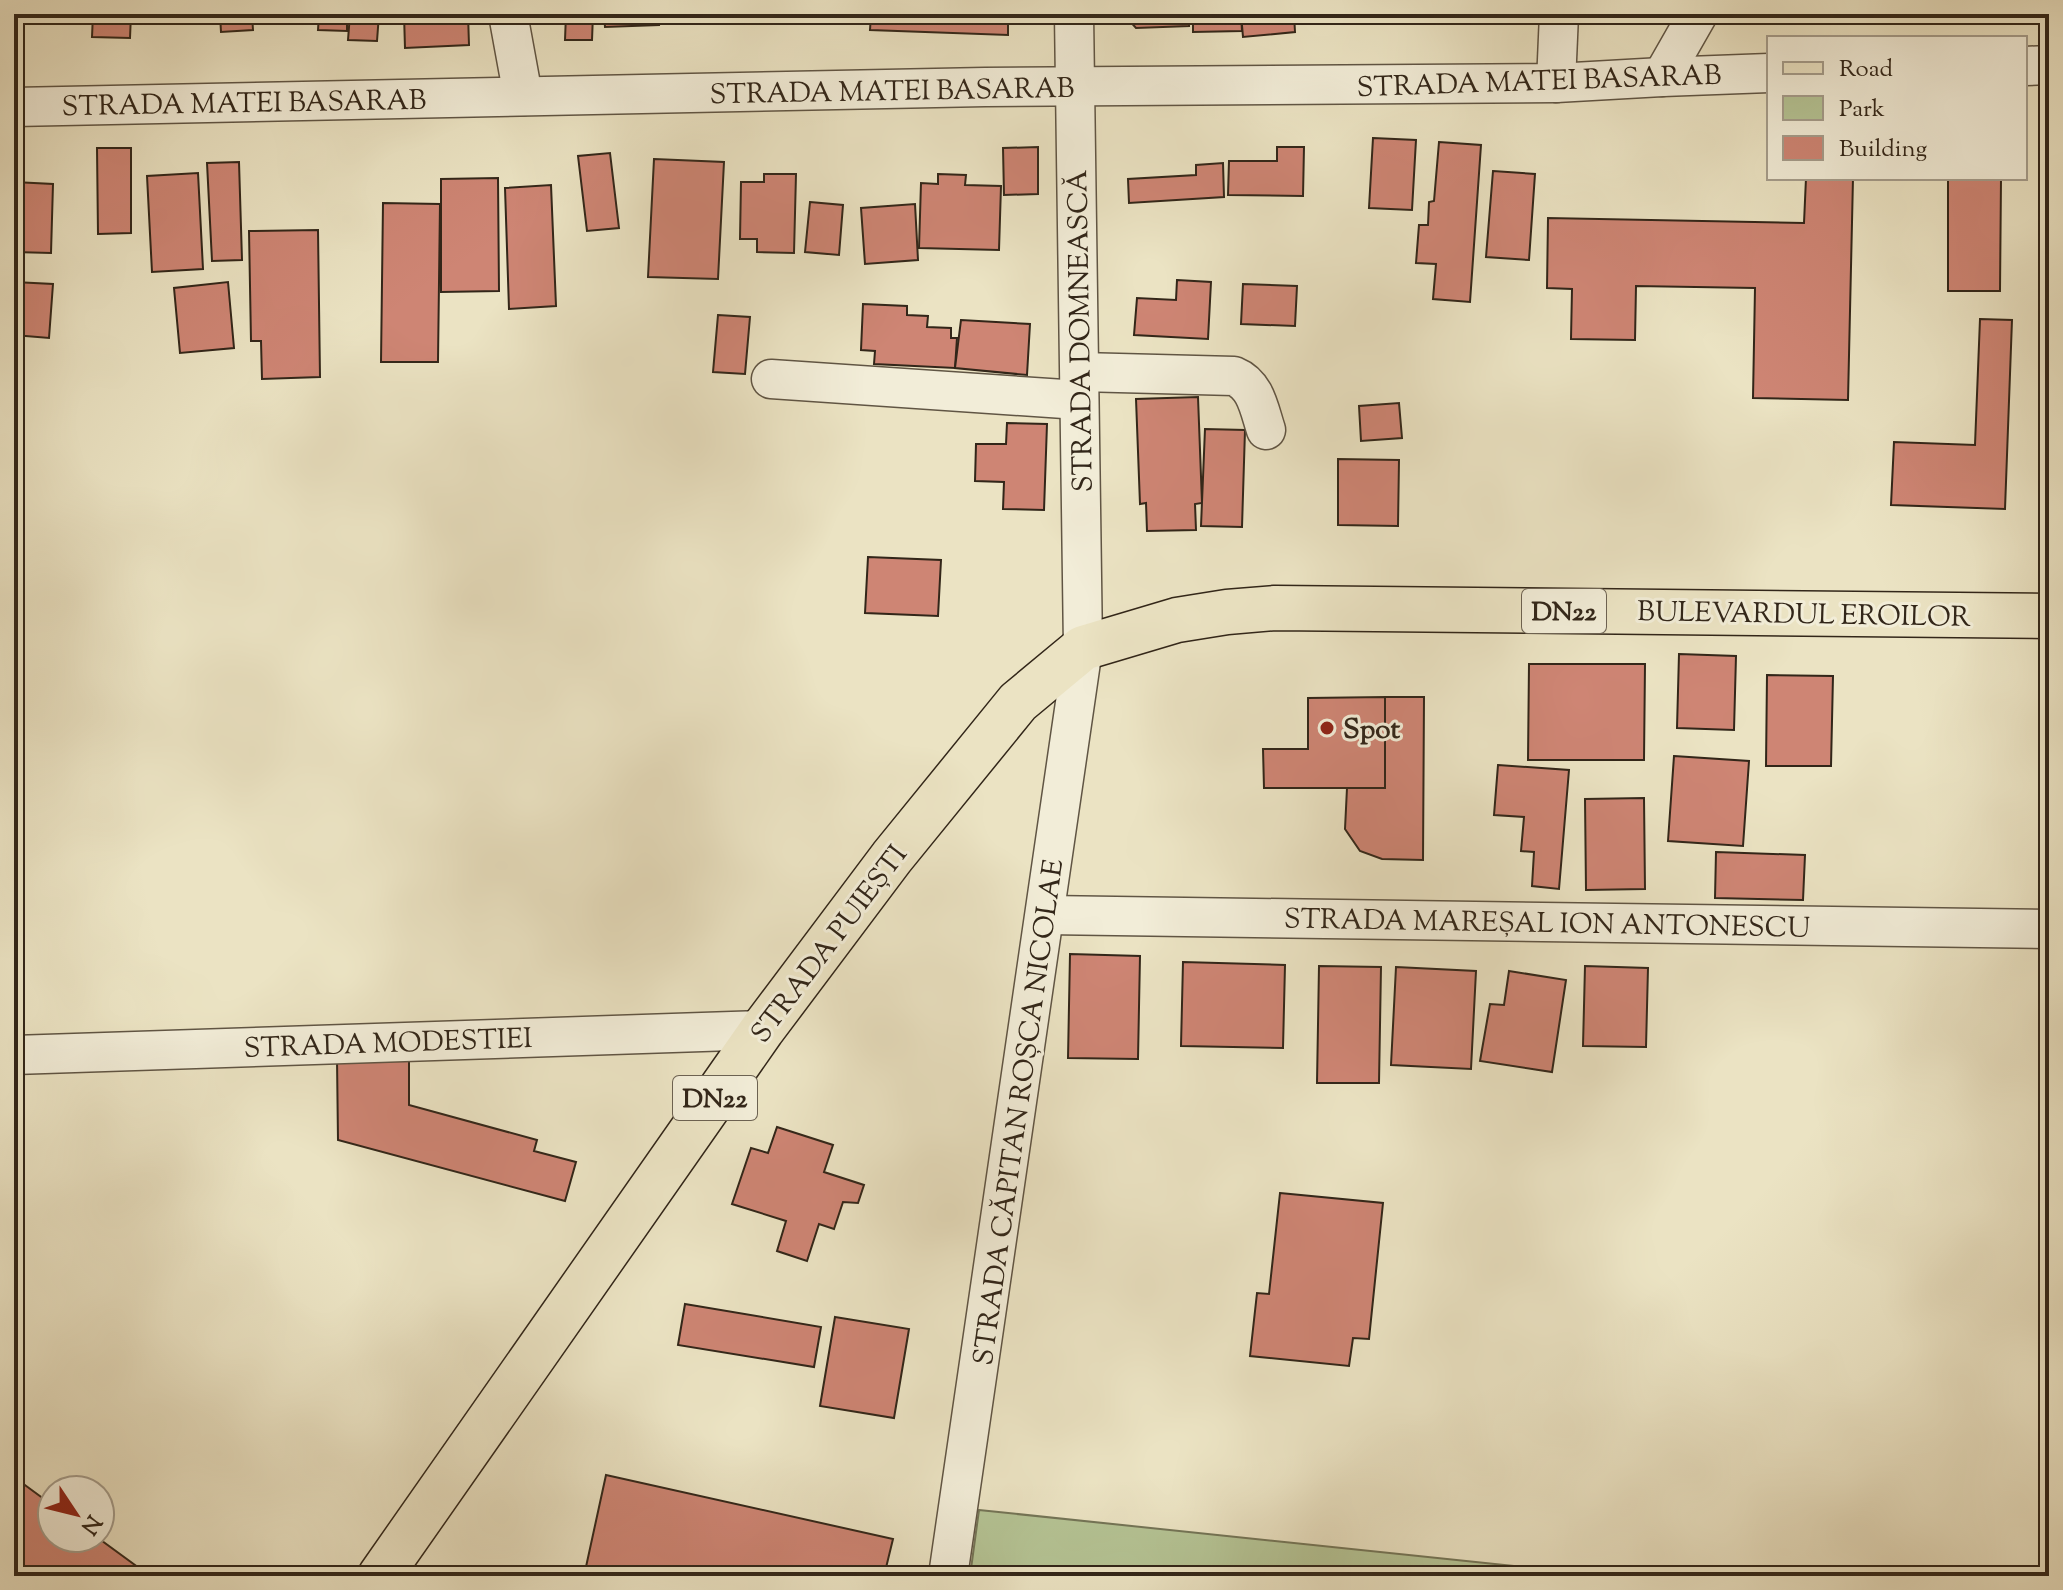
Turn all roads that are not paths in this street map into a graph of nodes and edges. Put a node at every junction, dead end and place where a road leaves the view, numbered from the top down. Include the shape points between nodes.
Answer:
1 (508, 14) edge
2 (1074, 14) edge
3 (1559, 14) edge
4 (1698, 14) edge
5 (2049, 65) edge
6 (2027, 66) edge
7 (1767, 73) edge
8 (1662, 77) junction
9 (1556, 83) junction
10 (1075, 88) junction
11 (523, 96) junction
12 (14, 107) edge
13 (771, 379) dead end
14 (1079, 386) junction
15 (1266, 430) dead end
16 (2049, 616) edge
17 (1083, 648) junction
18 (1046, 915) junction
19 (2049, 929) edge
20 (762, 1030) junction
21 (14, 1055) edge
22 (380, 1576) edge
23 (948, 1576) edge

1 - 11 street
2 - 10 street, STRADA DOMNEASCĂ
3 - 9 street
4 - 8 street
5 - 6 street
7 - 8 street, STRADA MATEI BASARAB
8 - 9 street, STRADA MATEI BASARAB
9 - 10 street, STRADA MATEI BASARAB
10 - 11 street, STRADA MATEI BASARAB
10 - 14 street, STRADA DOMNEASCĂ
11 - 12 street, STRADA MATEI BASARAB
13 - 14 street
14 - 15 street via 1234,376 1253,392
14 - 17 street, STRADA DOMNEASCĂ
16 - 17 main road, BULEVARDUL EROILOR / DN22 via 1275,608 1177,620
17 - 18 street, STRADA CĂPITAN ROȘCA NICOLAE
17 - 20 main road, STRADA PUIEȘTI / DN22 via 1018,702
18 - 19 street, STRADA MAREȘAL ION ANTONESCU
18 - 23 street, STRADA CĂPITAN ROȘCA NICOLAE
20 - 21 street, STRADA MODESTIEI
20 - 22 main road, STRADA PUIEȘTI / DN22

